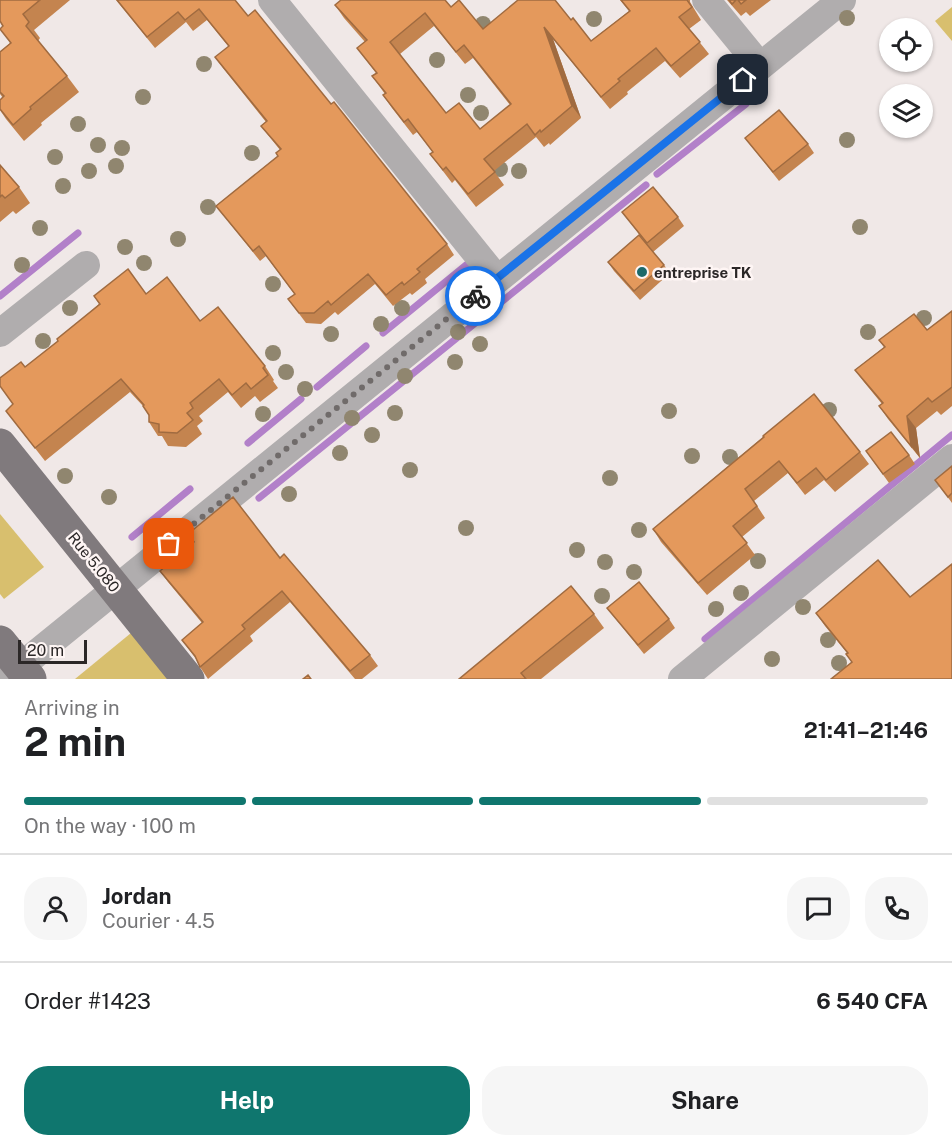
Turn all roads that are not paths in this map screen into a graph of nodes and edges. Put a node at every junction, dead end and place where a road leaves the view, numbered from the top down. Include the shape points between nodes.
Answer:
1 (272, 0) edge
2 (706, 0) edge
3 (842, 0) edge
4 (760, 66) junction
5 (86, 265) dead end
6 (497, 279) junction
7 (0, 333) edge
8 (0, 445) edge
9 (952, 458) edge
10 (115, 589) junction
11 (0, 642) edge
12 (19, 675) edge
13 (188, 679) edge
14 (682, 679) edge

1 - 6 street
2 - 4 street
3 - 4 street
4 - 6 street
5 - 7 street
6 - 10 street
8 - 10 main road, Rue 5.080
9 - 14 street
10 - 12 street
10 - 13 main road, Rue 5.080
11 - 12 main road

